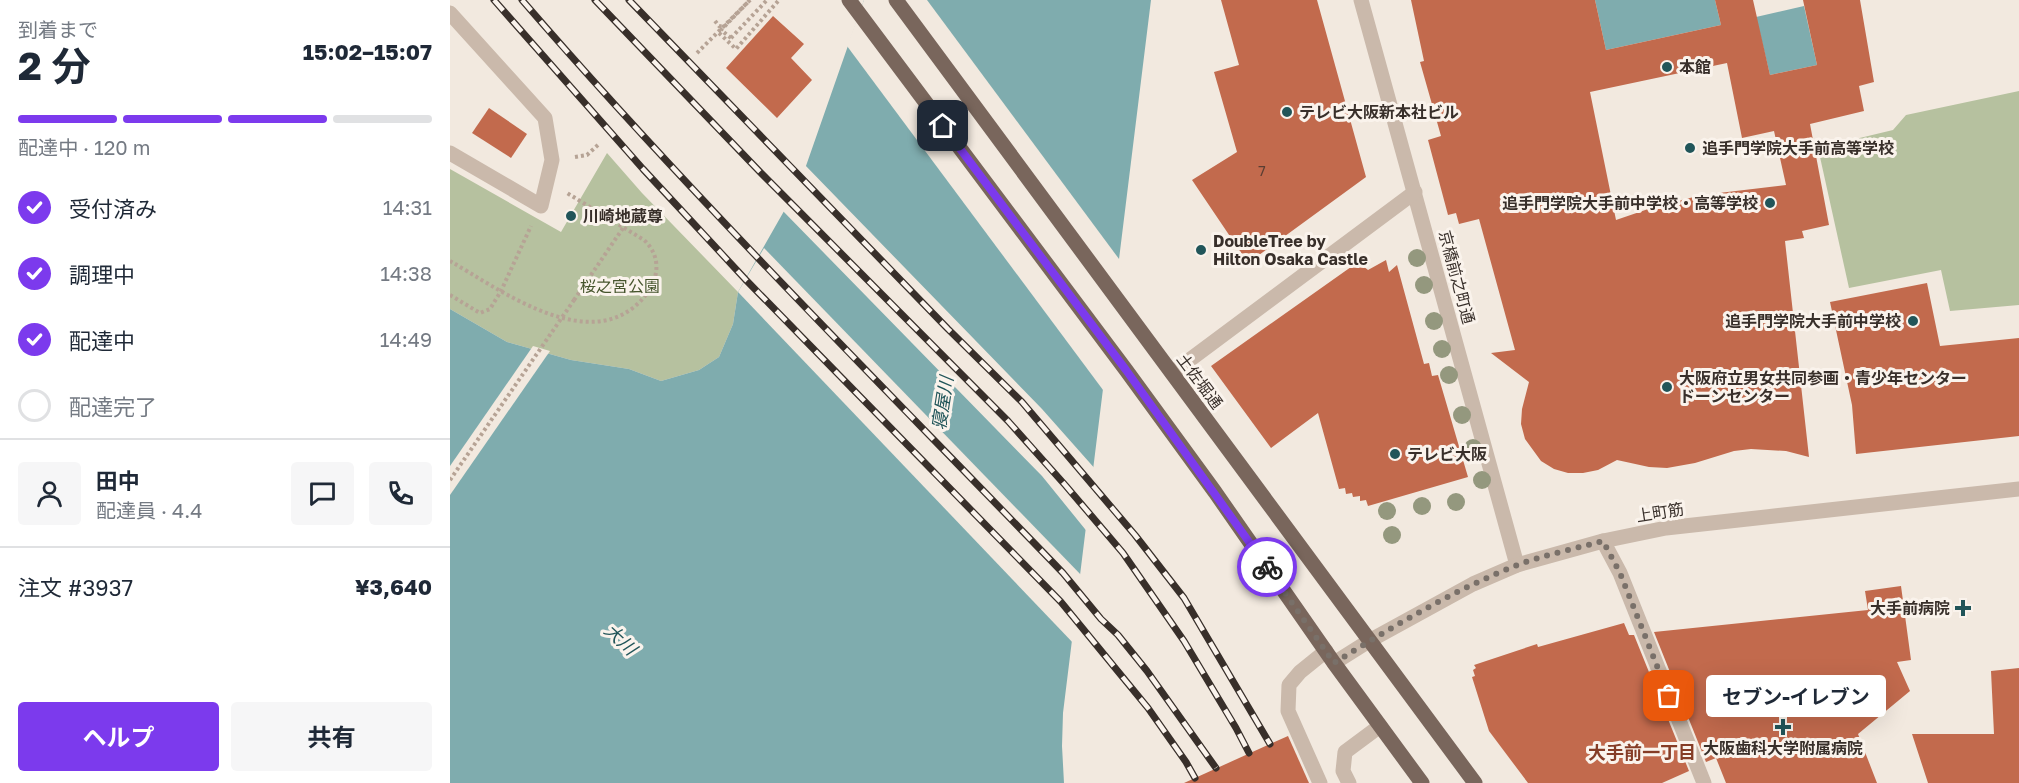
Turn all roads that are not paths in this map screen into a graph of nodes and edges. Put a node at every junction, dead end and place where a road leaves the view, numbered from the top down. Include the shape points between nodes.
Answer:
1 (849, 0) edge
2 (896, 0) edge
3 (1361, 0) edge
4 (450, 13) edge
5 (450, 153) edge
6 (1415, 192) junction
7 (1172, 373) junction
8 (2019, 489) edge
9 (1603, 541) junction
10 (1517, 565) junction
11 (1369, 641) junction
12 (1330, 657) junction
13 (1380, 726) junction
14 (1320, 783) edge
15 (1348, 783) edge
16 (1422, 783) edge
17 (1475, 783) edge
18 (1704, 783) edge

1 - 12 main road via 1126,370
2 - 7 main road, 土佐堀通
3 - 6 street, 京橋前之町通
4 - 5 street via 545,118 552,160 541,206
6 - 7 street
6 - 10 street, 京橋前之町通
7 - 11 main road, 土佐堀通
8 - 9 street, 上町筋 via 1666,528
9 - 10 street, 上町筋
9 - 18 street via 1620,573
10 - 11 street, 上町筋 via 1473,584
11 - 12 street, 上町筋
11 - 17 main road, 土佐堀通
12 - 13 main road
12 - 14 street, 上町筋 via 1300,672 1289,685 1288,711
13 - 15 street via 1345,752 1343,771
13 - 16 main road

